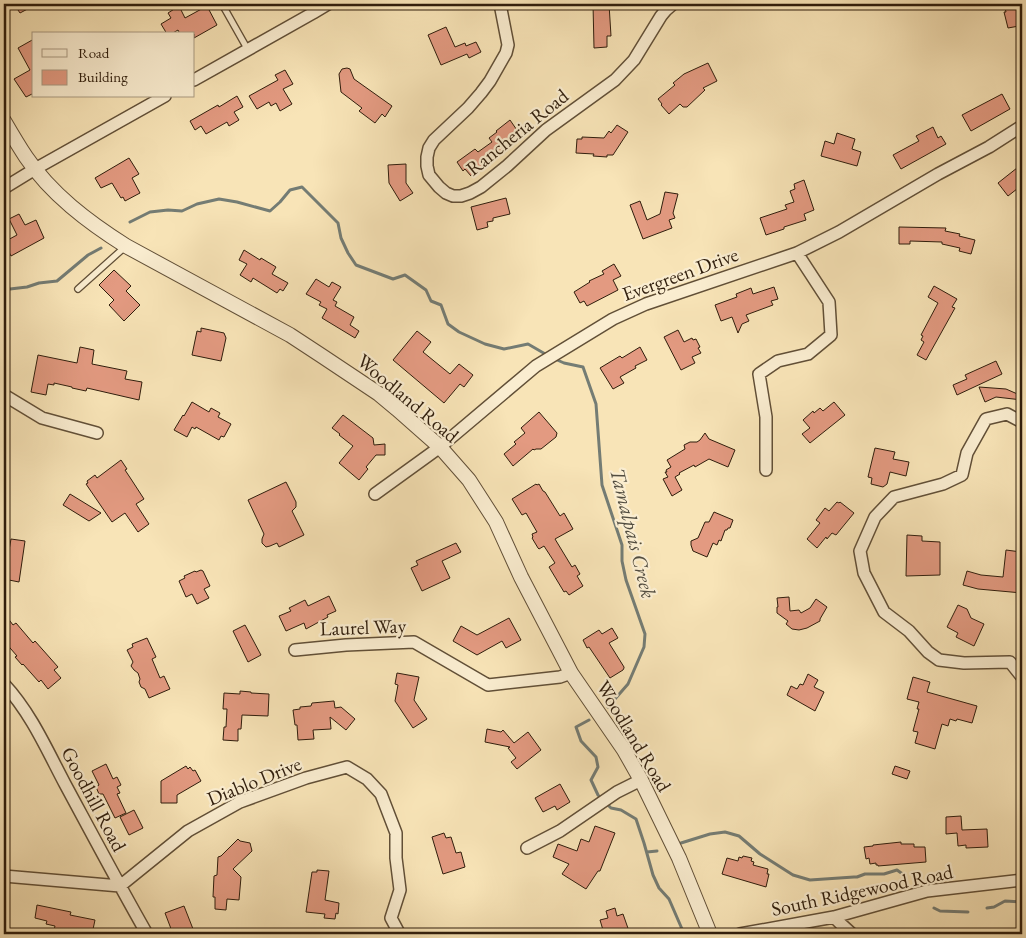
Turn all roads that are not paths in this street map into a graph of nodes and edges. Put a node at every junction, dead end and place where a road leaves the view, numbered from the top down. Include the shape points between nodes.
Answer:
1 (222, 4) edge
2 (328, 4) edge
3 (500, 4) edge
4 (673, 4) edge
5 (248, 50) junction
6 (195, 79) edge
7 (161, 98) edge
8 (4, 121) edge
9 (1022, 126) edge
10 (35, 169) junction
11 (4, 188) edge
12 (126, 246) junction
13 (797, 253) junction
14 (78, 289) dead end
15 (4, 394) edge
16 (1022, 422) edge
17 (97, 433) dead end
18 (440, 447) junction
19 (766, 470) dead end
20 (374, 494) dead end
21 (295, 650) dead end
22 (571, 673) junction
23 (1022, 677) edge
24 (4, 684) edge
25 (641, 780) junction
26 (527, 848) dead end
27 (4, 876) edge
28 (1022, 880) edge
29 (120, 886) junction
30 (834, 917) junction
31 (147, 934) edge
32 (401, 934) edge
33 (710, 934) edge
34 (740, 934) edge
35 (852, 934) edge

1 - 5 lane
2 - 5 street
3 - 4 street, Rancheria Road via 508,46 506,53 481,93 429,148 426,166 429,175 453,196 480,188 546,130 615,80 634,60 661,16
5 - 6 street
7 - 10 street
8 - 10 street, Woodland Road
9 - 13 street, Evergreen Drive
10 - 11 street
10 - 12 street, Woodland Road via 74,209
12 - 14 lane
12 - 18 street, Woodland Road via 307,345 379,394
13 - 18 street, Evergreen Drive via 612,318 536,366
13 - 19 street via 828,302 831,335 808,354 778,361 759,374 766,417
15 - 17 street via 42,418
16 - 23 street via 1006,414 986,419 967,453 962,475 943,484 894,497 875,517 860,551 864,573 884,612 938,660 1010,662
18 - 20 street, Evergreen Drive
18 - 22 street, Woodland Road via 469,480 496,522
21 - 22 street, Laurel Way via 414,642 488,685
22 - 25 street, Woodland Road
24 - 29 street, Goodhill Road via 34,725
25 - 26 street
25 - 33 street, Woodland Road via 679,858
27 - 29 street
28 - 30 street, South Ridgewood Road via 927,891
29 - 31 street, Goodhill Road
29 - 32 street, Diablo Drive via 188,831 240,802 347,767 367,779 381,794 396,833 400,890 391,918
30 - 34 street, South Ridgewood Road
30 - 35 street

